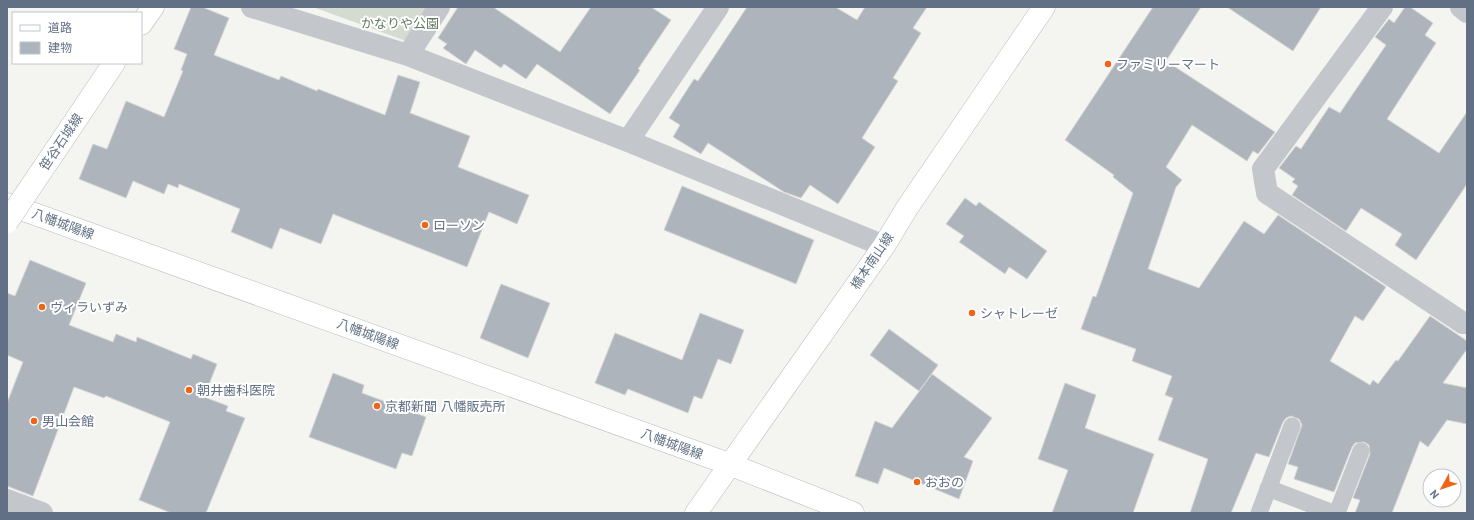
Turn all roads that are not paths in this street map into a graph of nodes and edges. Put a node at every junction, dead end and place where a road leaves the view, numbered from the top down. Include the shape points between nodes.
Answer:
1 (153, 7) edge
2 (252, 7) edge
3 (439, 7) edge
4 (718, 7) edge
5 (1044, 7) edge
6 (1382, 7) edge
7 (1460, 7) edge
8 (1467, 12) edge
9 (142, 23) edge
10 (408, 55) junction
11 (113, 64) edge
12 (628, 141) junction
13 (7, 204) edge
14 (7, 222) edge
15 (884, 246) junction
16 (1467, 323) edge
17 (1292, 426) dead end
18 (1361, 452) dead end
19 (728, 464) junction
20 (1268, 488) junction
21 (7, 500) edge
22 (42, 513) edge
23 (696, 513) edge
24 (853, 513) edge
25 (1259, 513) edge
26 (1333, 513) edge
27 (1337, 513) edge

1 - 9 street
2 - 10 street
3 - 10 street
4 - 12 street
5 - 15 street, 橋本南山線 via 907,208
6 - 16 street via 1263,169 1267,193 1463,323
7 - 8 street
10 - 12 street
11 - 14 street, 笹谷石城線, bridge
12 - 15 street
13 - 19 street, 八幡城陽線
15 - 19 street, 橋本南山線
17 - 20 lane
18 - 27 lane
19 - 23 street, 橋本南山線
19 - 24 street, 八幡城陽線
20 - 25 lane
20 - 26 lane
21 - 22 street

